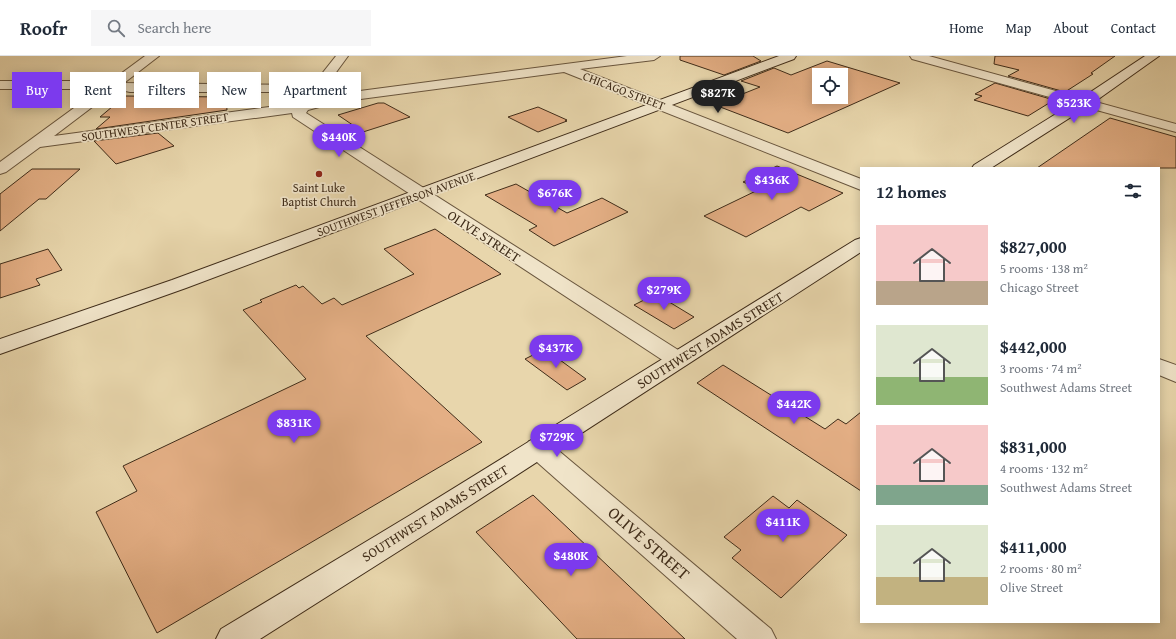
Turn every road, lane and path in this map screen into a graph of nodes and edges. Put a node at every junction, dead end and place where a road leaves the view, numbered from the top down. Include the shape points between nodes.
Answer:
1 (153, 56) edge
2 (342, 56) edge
3 (654, 56) edge
4 (790, 56) edge
5 (916, 56) edge
6 (1153, 56) edge
7 (566, 68) junction
8 (330, 72) edge
9 (126, 77) edge
10 (0, 85) edge
11 (70, 85) edge
12 (126, 87) edge
13 (269, 88) edge
14 (361, 90) edge
15 (401, 90) junction
16 (361, 95) edge
17 (1085, 102) junction
18 (661, 106) junction
19 (83, 108) edge
20 (296, 108) edge
21 (302, 108) edge
22 (1176, 128) edge
23 (35, 143) junction
24 (982, 167) edge
25 (0, 168) edge
26 (860, 185) edge
27 (420, 195) junction
28 (860, 245) edge
29 (0, 347) edge
30 (678, 360) junction
31 (1160, 366) edge
32 (1176, 374) edge
33 (538, 448) junction
34 (232, 639) edge
35 (760, 639) edge

1 - 9 street
2 - 8 street
3 - 7 street, SOUTHWEST CENTER STREET
4 - 18 street, SOUTHWEST JEFFERSON AVENUE
5 - 17 street
6 - 17 street
7 - 15 street, SOUTHWEST CENTER STREET
7 - 18 street, CHICAGO STREET
10 - 11 street
12 - 13 street
14 - 15 street
15 - 16 street, SOUTHWEST CENTER STREET
17 - 22 street
17 - 24 street
18 - 26 street, CHICAGO STREET
18 - 27 street, SOUTHWEST JEFFERSON AVENUE
19 - 23 street
20 - 23 street, SOUTHWEST CENTER STREET
21 - 27 street, OLIVE STREET via 298,114
23 - 25 street
27 - 29 street, SOUTHWEST JEFFERSON AVENUE
27 - 30 street, OLIVE STREET
28 - 30 street, SOUTHWEST ADAMS STREET
30 - 33 street, SOUTHWEST ADAMS STREET
31 - 32 street
33 - 34 street, SOUTHWEST ADAMS STREET
33 - 35 street, OLIVE STREET

